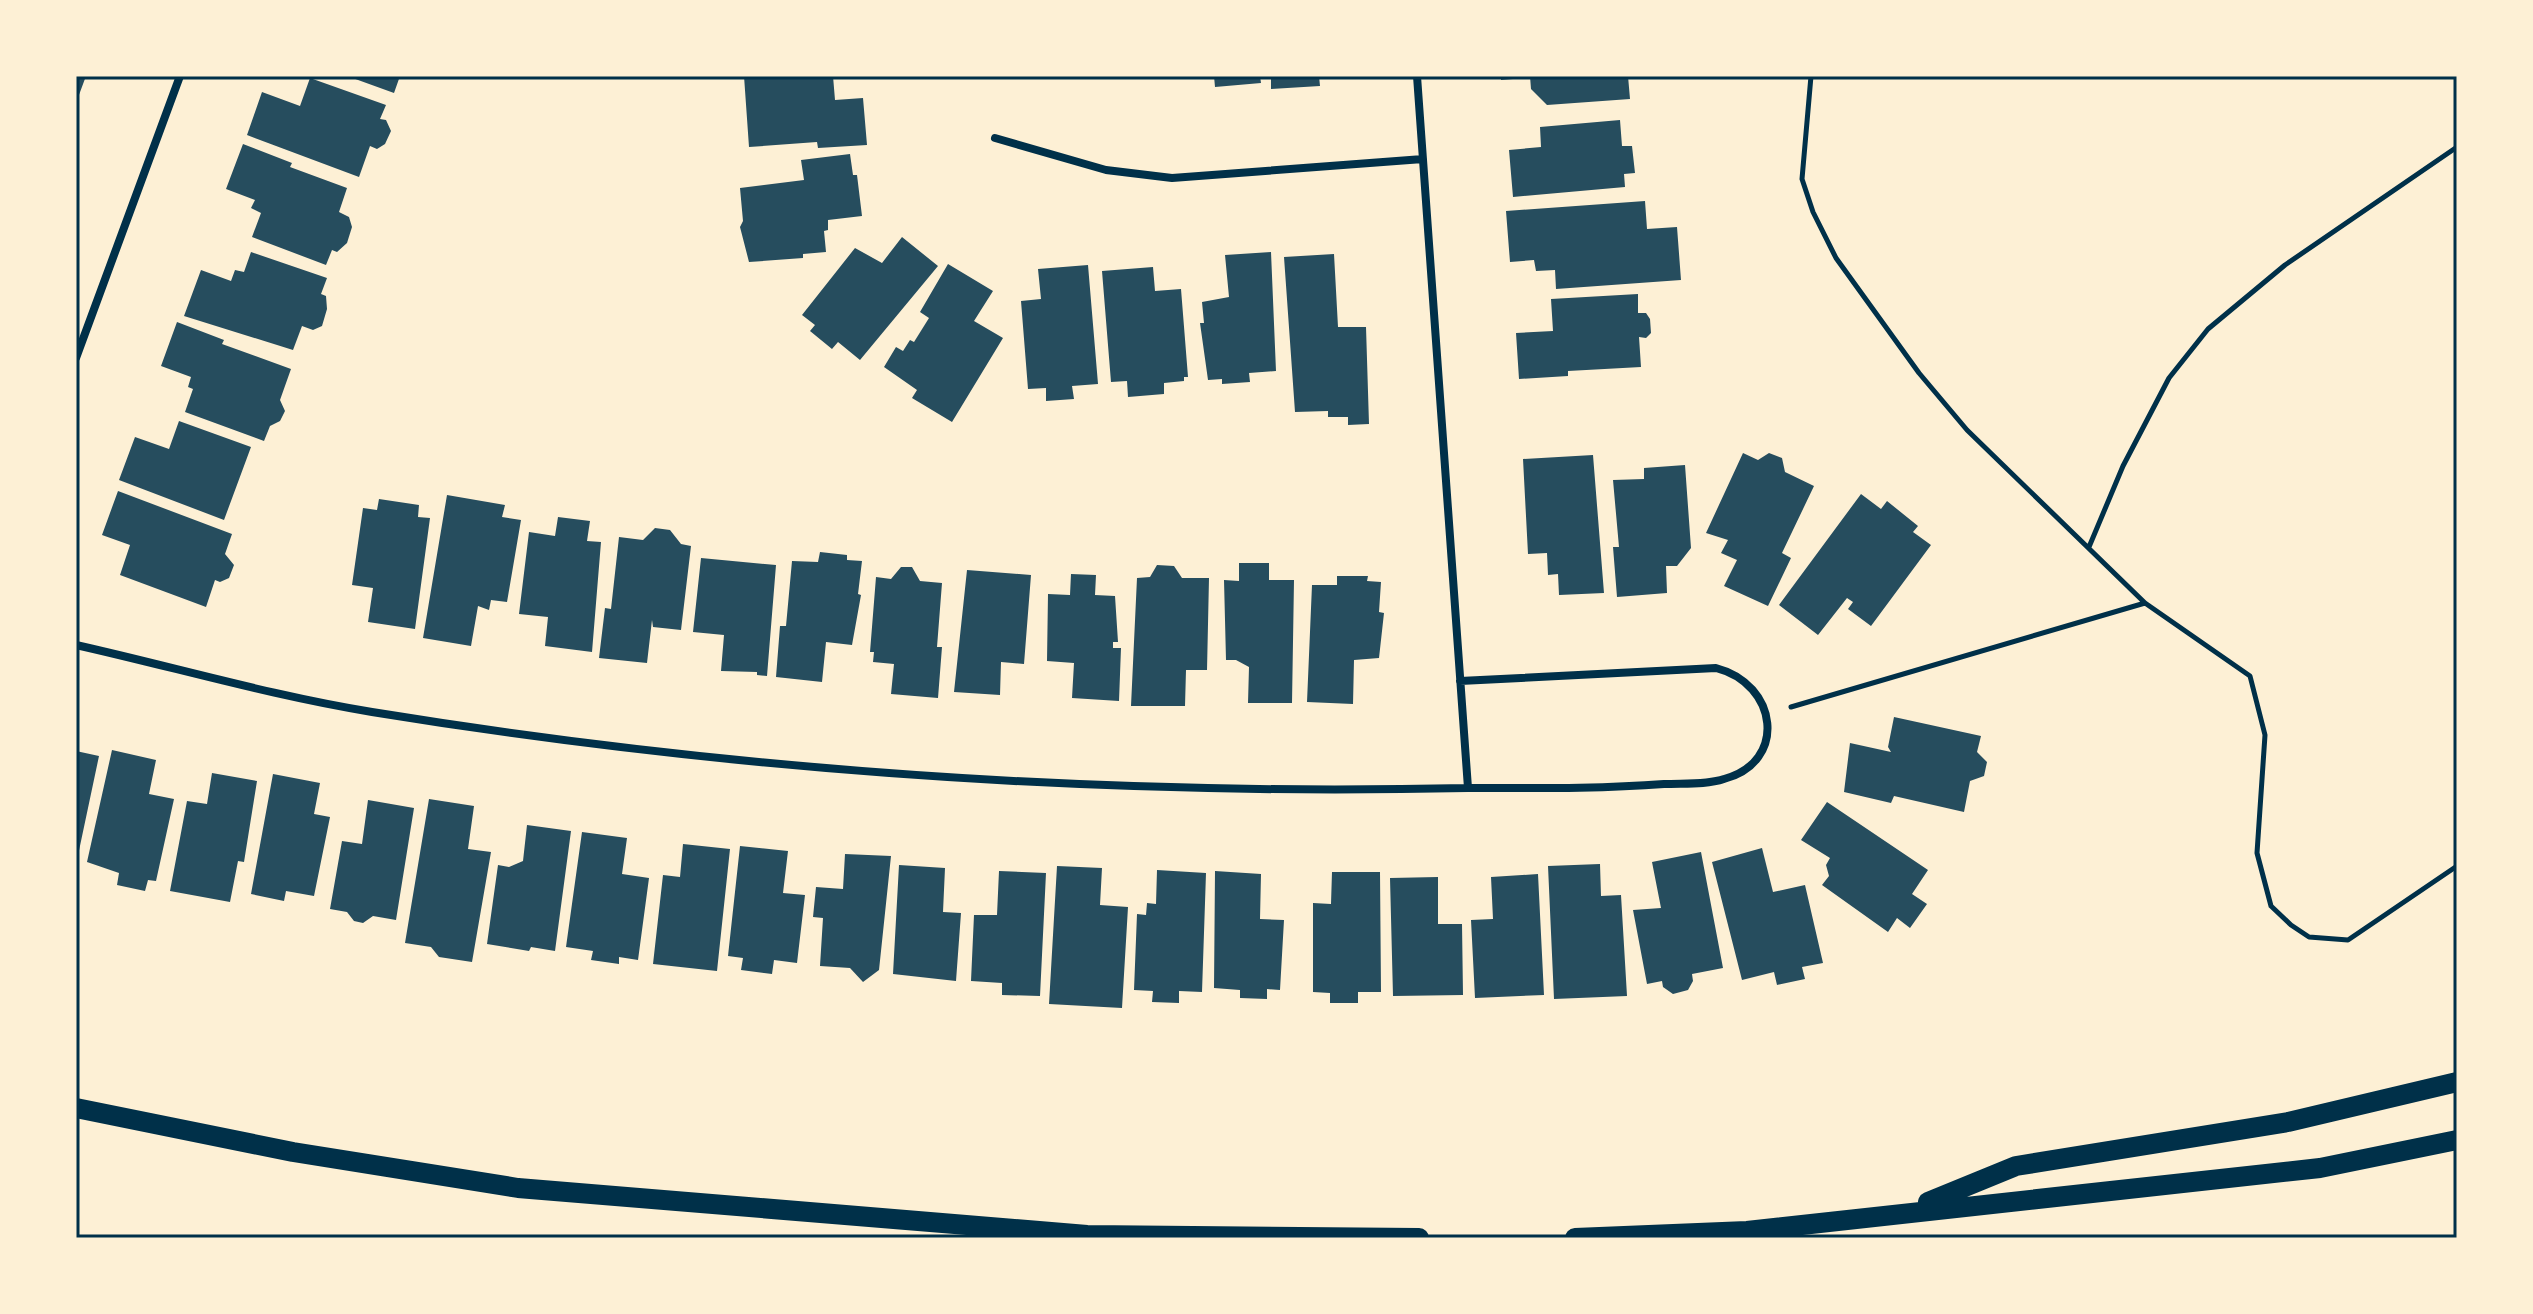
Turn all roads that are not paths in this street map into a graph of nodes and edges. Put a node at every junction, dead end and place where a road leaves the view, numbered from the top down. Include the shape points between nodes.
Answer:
1 (180, 76) edge
2 (1417, 76) edge
3 (995, 138) dead end
4 (1423, 159) junction
5 (76, 358) edge
6 (76, 645) edge
7 (1460, 681) junction
8 (1468, 788) junction
9 (2457, 1082) edge
10 (76, 1108) edge
11 (2457, 1140) edge
12 (1906, 1211) junction
13 (1419, 1238) edge
14 (1575, 1238) edge

1 - 5 street
2 - 4 street
3 - 4 street via 1106,170 1172,178
4 - 7 street
6 - 8 street via 368,711 607,746 840,771 1288,792
7 - 8 street
7 - 8 street via 1716,668 1749,682 1767,714 1763,748 1753,763 1723,780 1603,789
9 - 12 main road via 2288,1122 2016,1166
10 - 13 main road via 293,1152 518,1188 1087,1235
11 - 12 main road via 2320,1168
12 - 14 main road via 1747,1231

